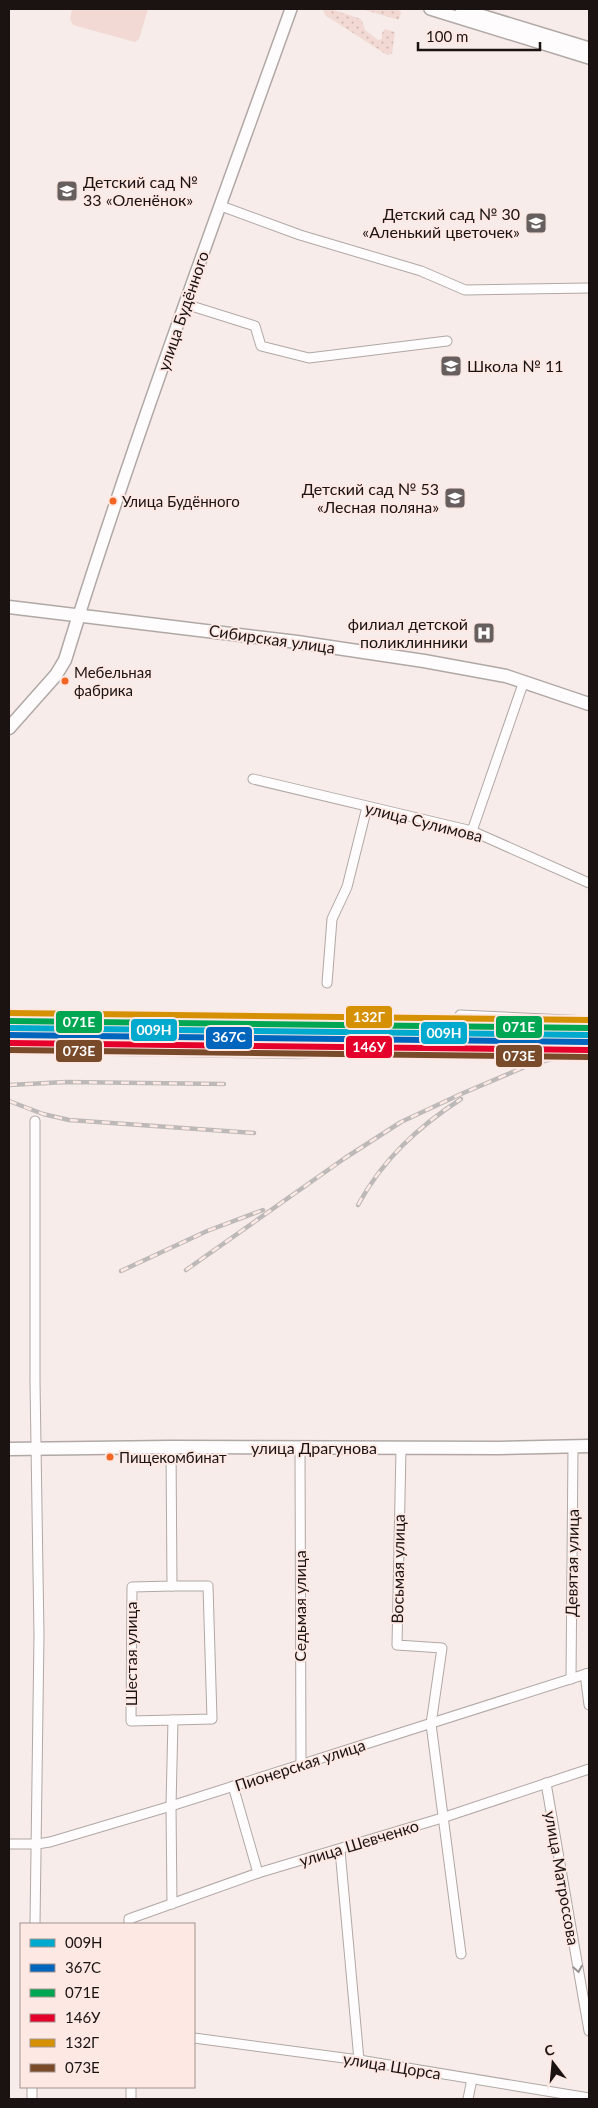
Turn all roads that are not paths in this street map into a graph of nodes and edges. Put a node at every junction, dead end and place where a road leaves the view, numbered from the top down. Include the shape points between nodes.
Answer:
1 (291, 9) edge
2 (430, 9) edge
3 (462, 9) edge
4 (589, 48) edge
5 (589, 58) edge
6 (222, 206) junction
7 (589, 288) edge
8 (185, 304) junction
9 (447, 341) dead end
10 (9, 607) edge
11 (79, 615) junction
12 (524, 681) junction
13 (589, 704) edge
14 (11, 722) edge
15 (253, 779) dead end
16 (367, 807) junction
17 (472, 831) junction
18 (589, 883) edge
19 (327, 983) dead end
20 (460, 1015) dead end
21 (589, 1021) edge
22 (35, 1121) dead end
23 (574, 1446) junction
24 (589, 1446) edge
25 (171, 1447) junction
26 (300, 1448) junction
27 (401, 1448) junction
28 (9, 1449) edge
29 (36, 1449) junction
30 (172, 1586) junction
31 (587, 1674) edge
32 (571, 1679) junction
33 (589, 1705) edge
34 (172, 1720) junction
35 (431, 1724) junction
36 (301, 1764) junction
37 (589, 1769) edge
38 (546, 1783) junction
39 (233, 1786) junction
40 (171, 1806) junction
41 (442, 1818) junction
42 (9, 1844) edge
43 (37, 1844) junction
44 (340, 1850) junction
45 (258, 1873) junction
46 (172, 1904) junction
47 (129, 1922) edge
48 (36, 1923) edge
49 (461, 1954) dead end
50 (589, 2031) edge
51 (195, 2038) edge
52 (359, 2060) junction
53 (472, 2079) junction
54 (589, 2098) edge
55 (468, 2099) edge

1 - 6 street, улица Будённого
2 - 5 street
3 - 4 street
6 - 7 street via 300,235 421,271 465,290
6 - 8 street, улица Будённого
8 - 9 street via 256,326 261,346 309,358
8 - 11 street, улица Будённого
10 - 11 main road, Сибирская улица
11 - 12 main road, Сибирская улица via 297,642 424,661
11 - 14 main road via 65,660 56,675
12 - 13 main road, Сибирская улица
12 - 17 street
15 - 16 street, улица Сулимова
16 - 17 street, улица Сулимова
16 - 19 street via 347,887 332,919
17 - 18 street, улица Сулимова
20 - 21 street
22 - 29 street
23 - 24 main road, улица Драгунова
23 - 27 main road, улица Драгунова
23 - 32 street, Девятая улица
25 - 26 main road, улица Драгунова
25 - 29 main road, улица Драгунова
25 - 30 street
26 - 27 main road, улица Драгунова
26 - 36 street, Седьмая улица
27 - 35 street, Восьмая улица via 397,1645 442,1648
28 - 29 main road, улица Драгунова
29 - 43 street via 39,1635
30 - 34 street, Шестая улица via 208,1586 212,1719
30 - 34 street, Шестая улица via 132,1587 131,1721
31 - 32 street, Пионерская улица
31 - 33 street
32 - 35 street, Пионерская улица
34 - 40 street
35 - 36 street, Пионерская улица
35 - 41 street
36 - 39 street, Пионерская улица
37 - 38 street, улица Шевченко
38 - 41 street, улица Шевченко
38 -> 50 street, улица Матроссова
39 - 40 street, Пионерская улица
39 - 45 street
40 - 43 street, Пионерская улица
40 - 46 street
41 - 44 street, улица Шевченко
41 - 49 street
42 - 43 street, Пионерская улица
43 - 48 street
44 - 45 street, улица Шевченко
44 - 52 street
45 - 46 street, улица Шевченко
46 - 47 street, улица Шевченко
51 - 52 street, улица Щорса
52 - 53 street, улица Щорса
53 - 54 street, улица Щорса
53 - 55 street

